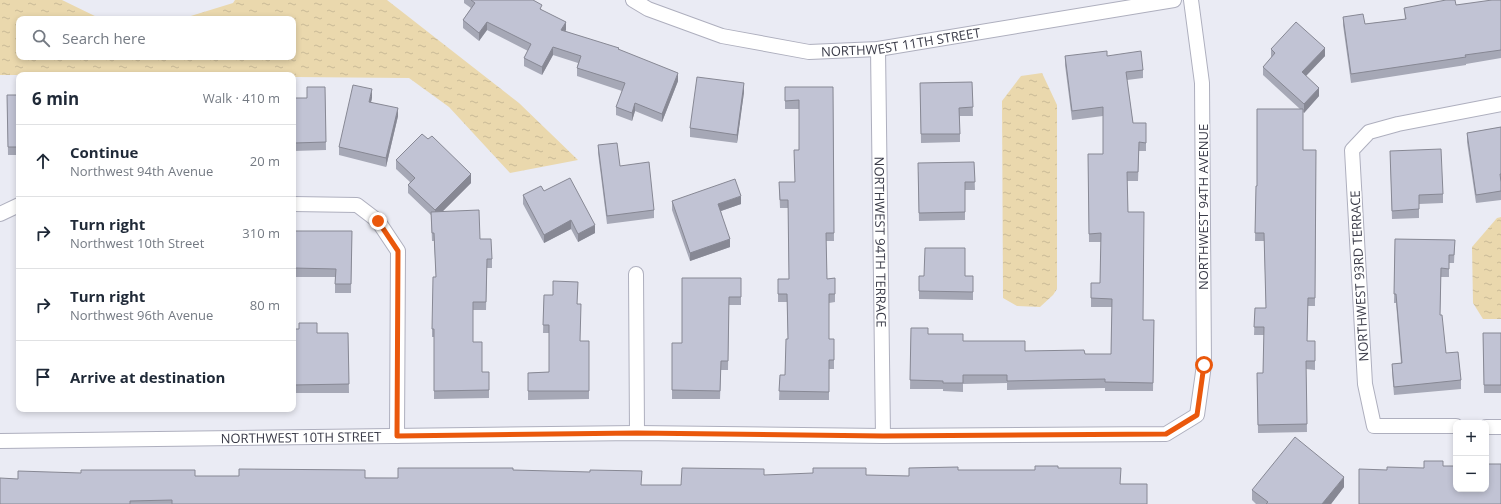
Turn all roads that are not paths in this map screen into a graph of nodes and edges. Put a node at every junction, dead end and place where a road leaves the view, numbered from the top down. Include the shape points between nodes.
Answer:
1 (633, 0) edge
2 (1174, 0) edge
3 (1191, 0) edge
4 (878, 49) junction
5 (1501, 104) edge
6 (296, 204) edge
7 (16, 207) edge
8 (0, 214) edge
9 (636, 274) dead end
10 (1197, 415) joint
11 (1453, 426) edge
12 (1489, 426) edge
13 (1501, 427) edge
14 (637, 433) junction
15 (397, 436) junction
16 (883, 436) junction
17 (0, 441) edge

1 - 4 street, NORTHWEST 11TH STREET via 648,9 722,36 809,52
2 - 4 street, NORTHWEST 11TH STREET
3 - 10 street, NORTHWEST 94TH AVENUE via 1202,83 1204,365
4 - 16 street, NORTHWEST 94TH TERRACE
5 - 11 street, NORTHWEST 93RD TERRACE via 1369,132 1352,150 1365,384 1374,426
6 - 15 street via 357,205 378,221 398,251
7 - 8 street
9 - 14 street
10 - 16 street, NORTHWEST 10TH STREET via 1166,434
12 - 13 street
14 - 15 street, NORTHWEST 10TH STREET
14 - 16 street, NORTHWEST 10TH STREET
15 - 17 street, NORTHWEST 10TH STREET

